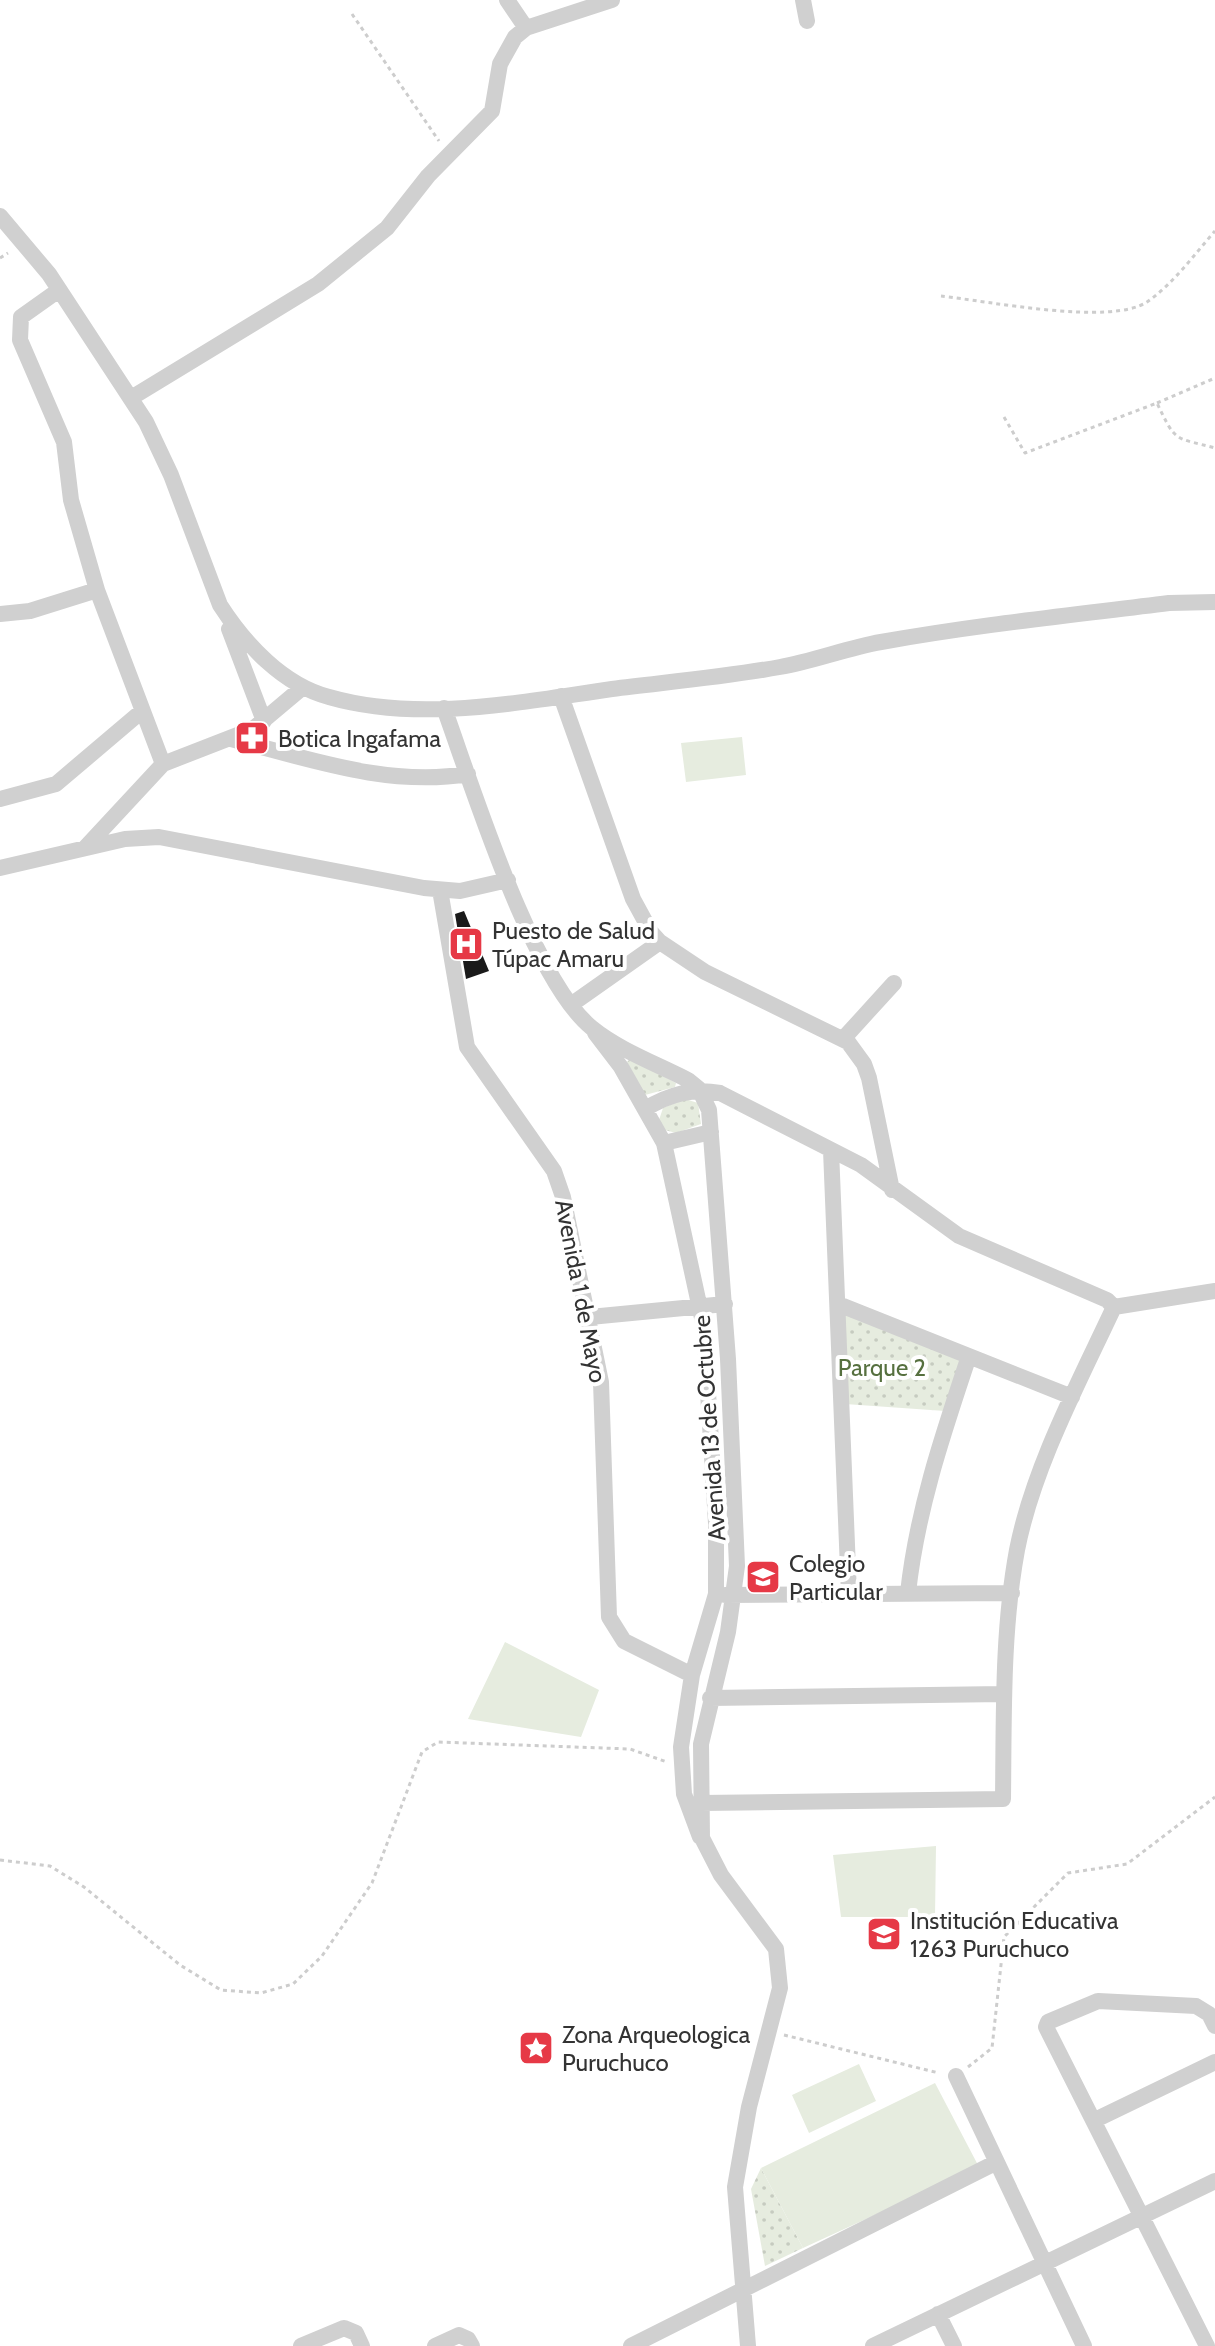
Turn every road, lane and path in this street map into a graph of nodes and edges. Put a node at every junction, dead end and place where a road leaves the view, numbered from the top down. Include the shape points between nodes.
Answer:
1 (507, 0) edge
2 (612, 0) edge
3 (803, 0) edge
4 (352, 14) dead end
5 (807, 21) dead end
6 (526, 28) junction
7 (448, 154) junction
8 (0, 216) edge
9 (1215, 231) edge
10 (59, 290) junction
11 (941, 296) dead end
12 (1215, 378) edge
13 (131, 398) junction
14 (1157, 403) junction
15 (1004, 417) dead end
16 (1215, 448) edge
17 (97, 590) junction
18 (1215, 602) edge
19 (220, 605) junction
20 (0, 614) edge
21 (303, 687) junction
22 (561, 696) junction
23 (444, 708) junction
24 (142, 711) junction
25 (264, 721) junction
26 (231, 739) junction
27 (163, 764) junction
28 (468, 774) junction
29 (0, 799) edge
30 (85, 848) junction
31 (0, 868) edge
32 (508, 880) junction
33 (440, 890) junction
34 (660, 942) junction
35 (894, 983) dead end
36 (572, 1004) junction
37 (591, 1027) junction
38 (843, 1039) junction
39 (699, 1089) junction
40 (645, 1109) junction
41 (711, 1132) junction
42 (664, 1143) junction
43 (831, 1150) junction
44 (892, 1190) junction
45 (1215, 1291) edge
46 (725, 1304) junction
47 (838, 1304) junction
48 (701, 1306) junction
49 (1114, 1307) junction
50 (590, 1317) junction
51 (969, 1356) junction
52 (1072, 1397) junction
53 (908, 1593) junction
54 (1012, 1593) junction
55 (716, 1594) junction
56 (849, 1594) junction
57 (735, 1595) junction
58 (692, 1675) junction
59 (1004, 1694) junction
60 (710, 1698) junction
61 (682, 1767) junction
62 (1215, 1797) edge
63 (701, 1803) junction
64 (704, 1846) junction
65 (0, 1860) edge
66 (1215, 2026) edge
67 (767, 2031) junction
68 (1215, 2062) edge
69 (956, 2076) junction
70 (1095, 2120) junction
71 (995, 2163) junction
72 (1215, 2181) edge
73 (1138, 2215) junction
74 (1044, 2262) junction
75 (746, 2287) junction
76 (938, 2314) junction
77 (301, 2346) edge
78 (362, 2346) edge
79 (435, 2346) edge
80 (472, 2346) edge
81 (631, 2346) edge
82 (748, 2346) edge
83 (873, 2346) edge
84 (954, 2346) edge
85 (1084, 2346) edge
86 (1207, 2346) edge

1 - 6 street
2 - 6 street
3 - 5 street
4 - 7 path
6 - 7 street via 500,64 492,111
7 - 13 street via 387,228 318,284
8 - 10 street
9 - 11 path via 1157,292 1130,309 1097,313
10 - 13 street
10 - 17 street via 21,317 18,329 64,442 71,500
12 - 14 path
13 - 19 street via 171,475
14 - 15 path via 1025,453
14 - 16 path via 1171,434
17 - 20 street via 30,611
17 - 24 street
18 - 22 street via 1169,603 878,642 781,666
19 - 21 street via 252,648
19 - 25 street
21 - 23 street via 372,707
21 - 25 street
22 - 23 street
22 - 34 street via 633,899
23 - 28 street
24 - 27 street
24 - 29 street via 56,784
25 - 26 street
26 - 27 street
26 - 28 street via 381,776 432,780
27 - 30 street
28 - 32 street
30 - 31 street
30 - 33 street via 125,839 174,838
32 - 33 street
32 - 36 street
33 - 50 street, Avenida 1 de Mayo via 462,1035 478,1066 554,1171
34 - 36 street
34 - 38 street via 705,972
35 - 38 street
36 - 37 street
37 - 39 street
37 - 40 street, Avenida 13 de Octubre
38 - 44 street via 857,1052 869,1078
39 - 40 street
39 - 41 street
39 - 43 street via 720,1093
40 - 42 street, Avenida 13 de Octubre
41 - 42 street
41 - 46 street
42 - 48 street, Avenida 13 de Octubre
43 - 44 street
43 - 47 street
44 - 49 street via 959,1236
45 - 49 street
46 - 48 street
46 - 57 street
47 - 51 street
47 - 56 street
48 - 50 street
48 - 55 street, Avenida 13 de Octubre
49 - 52 street
50 - 58 street, Avenida 1 de Mayo via 604,1418 609,1617 630,1646
51 - 52 street
51 - 53 street via 930,1472
52 - 54 street via 1026,1517
53 - 54 street
53 - 56 street
54 - 59 street
55 - 57 street
55 - 58 street, Avenida 13 de Octubre
56 - 57 street
57 - 60 street
58 - 61 street, Avenida 13 de Octubre
59 - 60 street
59 - 63 street via 1003,1799
60 - 63 street via 701,1744
61 - 64 street, Avenida 13 de Octubre via 691,1819
61 - 65 path via 630,1749 438,1742 422,1752 372,1883 322,1956 293,1984 261,1993 221,1990 50,1866
62 - 69 path via 1127,1864 1068,1873 1004,1937 992,2048
63 - 64 street
64 - 67 street, Avenida 13 de Octubre via 776,1949 780,1988
66 - 70 street via 1196,2006 1098,2001 1048,2022
67 - 69 path
67 - 75 street, Avenida 13 de Octubre via 735,2187
68 - 70 street
69 - 71 street
70 - 73 street
71 - 74 street
71 - 75 street
72 - 73 street
73 - 74 street
73 - 86 street
74 - 76 street
74 - 85 street
75 - 81 street
75 - 82 street, Avenida 13 de Octubre
76 - 83 street
76 - 84 street
77 - 78 street via 349,2328
79 - 80 street via 459,2335

